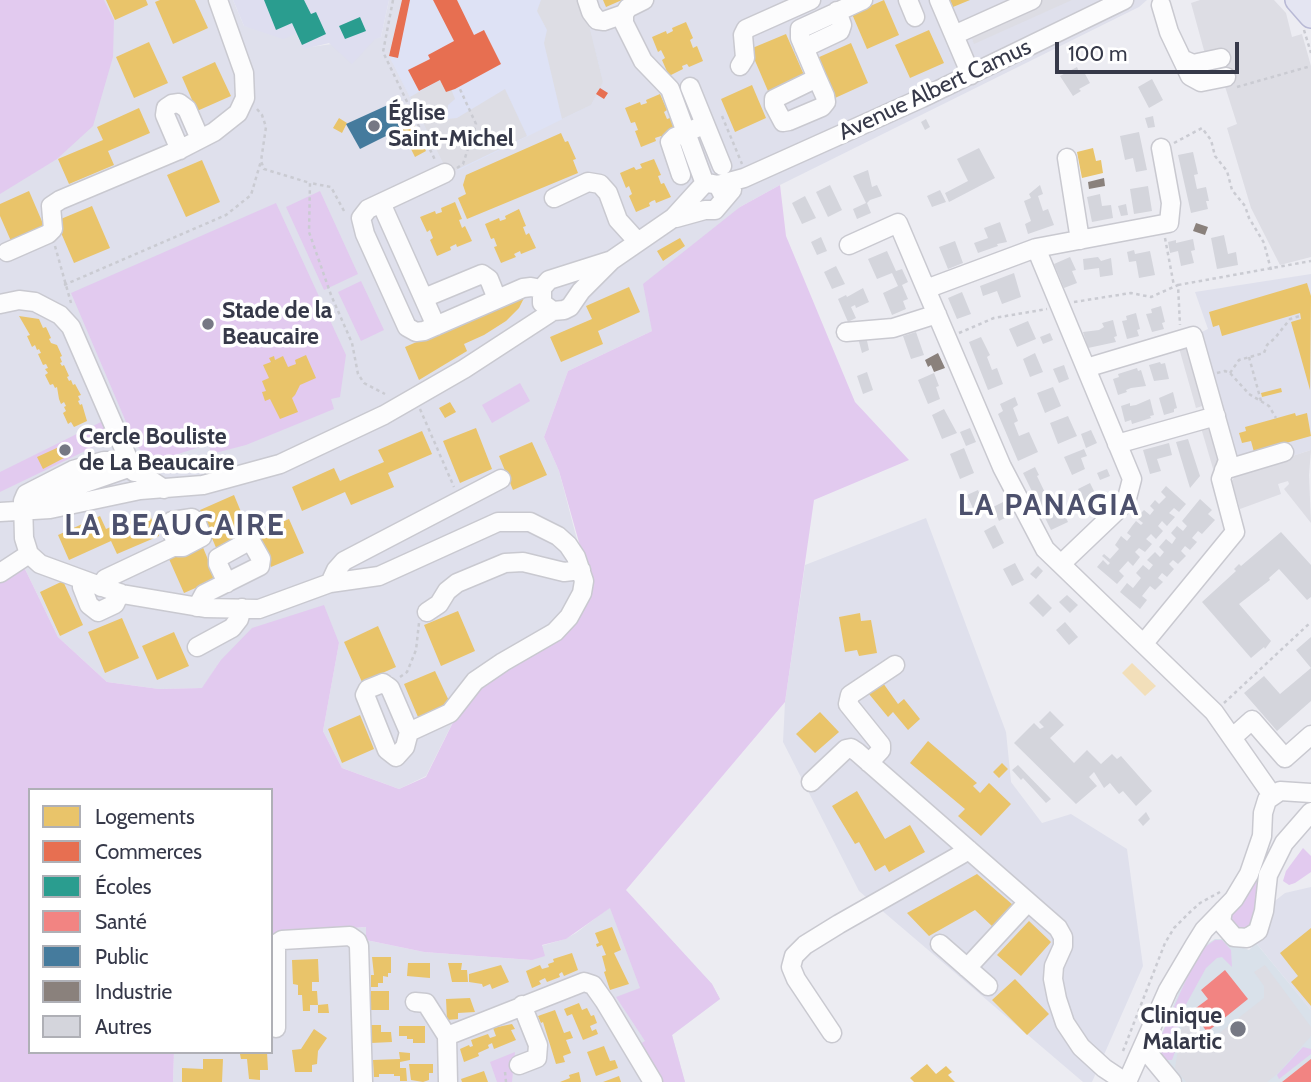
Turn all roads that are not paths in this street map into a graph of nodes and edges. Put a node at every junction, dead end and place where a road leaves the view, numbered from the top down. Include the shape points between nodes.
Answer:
1 (218, 0) edge
2 (587, 0) edge
3 (644, 0) edge
4 (811, 0) edge
5 (863, 0) edge
6 (908, 0) edge
7 (939, 0) edge
8 (1032, 0) edge
9 (1124, 0) edge
10 (1297, 0) edge
11 (1165, 4) edge
12 (624, 14) junction
13 (1311, 16) edge
14 (915, 18) dead end
15 (954, 35) junction
16 (1221, 58) dead end
17 (1182, 59) junction
18 (740, 66) dead end
19 (971, 75) junction
20 (817, 78) dead end
21 (1228, 83) road end
22 (690, 87) dead end
23 (705, 125) junction
24 (688, 132) junction
25 (200, 139) junction
26 (1161, 148) road end
27 (180, 150) junction
28 (1067, 158) dead end
29 (722, 166) dead end
30 (447, 174) road end
31 (681, 175) dead end
32 (710, 194) junction
33 (554, 198) dead end
34 (382, 203) junction
35 (1080, 240) junction
36 (638, 242) junction
37 (849, 245) dead end
38 (1036, 248) junction
39 (7, 252) dead end
40 (612, 260) junction
41 (559, 278) junction
42 (926, 289) junction
43 (424, 298) junction
44 (497, 299) junction
45 (545, 301) junction
46 (573, 302) junction
47 (0, 304) edge
48 (937, 314) junction
49 (436, 326) junction
50 (846, 332) dead end
51 (1086, 368) junction
52 (1216, 416) junction
53 (1117, 444) junction
54 (1284, 452) dead end
55 (131, 467) junction
56 (1224, 470) junction
57 (501, 479) dead end
58 (164, 489) junction
59 (140, 490) junction
60 (23, 509) junction
61 (0, 512) edge
62 (177, 545) dead end
63 (29, 554) junction
64 (1061, 564) junction
65 (581, 570) junction
66 (0, 573) edge
67 (83, 581) junction
68 (227, 583) dead end
69 (330, 583) junction
70 (101, 587) junction
71 (120, 593) junction
72 (197, 607) junction
73 (242, 608) junction
74 (427, 612) road end
75 (1144, 643) junction
76 (197, 647) dead end
77 (895, 665) dead end
78 (409, 732) junction
79 (1311, 735) edge
80 (1233, 737) junction
81 (869, 762) junction
82 (811, 782) dead end
83 (1303, 793) edge
84 (1272, 795) junction
85 (1307, 816) edge
86 (970, 850) junction
87 (1028, 901) junction
88 (1223, 910) junction
89 (1227, 931) junction
90 (940, 944) dead end
91 (1194, 946) junction
92 (967, 968) junction
93 (988, 986) dead end
94 (415, 1002) dead end
95 (522, 1005) junction
96 (276, 1028) dead end
97 (832, 1033) dead end
98 (447, 1037) junction
99 (1143, 1047) junction
100 (519, 1065) dead end
101 (1116, 1080) edge
102 (363, 1082) edge
103 (448, 1082) edge
104 (653, 1082) edge
105 (1172, 1082) edge

1 - 25 street via 242,64 245,97 238,113
2 - 12 street via 597,20
3 - 12 street
4 - 18 street via 746,29 745,58
5 - 20 street via 802,27 799,33
6 - 14 street
7 - 15 street
8 - 15 street
9 - 19 street, Avenue Albert Camus
10 - 13 main road
11 - 17 street
12 - 24 street via 638,52 670,89
15 - 19 street
16 - 17 street via 1194,64
17 - 21 street via 1190,76 1201,82
19 - 32 street, Avenue Albert Camus
22 - 23 street
23 - 24 street
23 - 29 street
24 - 31 street via 670,144
24 - 32 street
25 - 27 street
25 - 27 street via 187,109 172,104 165,115
26 - 35 street via 1171,203 1169,223
27 - 39 street via 60,200 51,206 53,229 48,234
28 - 35 street
30 - 34 street
32 - 36 street, Avenue Albert Camus
33 - 36 street via 596,182 607,191 618,220
34 - 43 street
34 - 49 street via 361,218 365,234 407,327 419,332
35 - 38 street
36 - 40 street, Avenue Albert Camus
37 - 42 street via 898,223
38 - 42 street
38 - 51 street
40 - 41 street, Avenue Albert Camus
40 - 46 street, Avenue Albert Camus
41 - 45 street via 549,280
41 - 46 street via 572,286
42 - 48 street
43 - 44 street via 482,274
43 - 49 street
44 - 45 street via 527,287
44 - 49 street
45 - 46 street via 565,310
45 - 58 street via 520,331 464,369 357,429 280,464 203,485
47 - 55 street via 35,302 60,315 71,327
48 - 50 street via 894,328
48 - 64 street via 1002,467 1045,549
51 - 52 street via 1193,336
51 - 53 street
52 - 53 street
52 - 56 street via 1228,460
53 - 64 street via 1132,479 1126,502
54 - 56 street
55 - 58 street
55 - 59 street
55 - 60 street
55 - 60 street via 104,461 73,470 26,494
56 - 75 street via 1221,479 1236,532
57 - 69 street via 344,561
58 - 59 street
59 - 60 street via 68,506
60 - 61 street
60 - 63 street
62 - 70 street via 105,579
63 - 66 street
63 - 67 street via 40,564
64 - 75 street
65 - 69 street via 576,556 558,536 530,522 506,521 491,523 379,576
65 - 74 street via 564,572 530,563 505,563 457,583
65 - 78 street via 582,593 555,632 475,681 450,713
67 - 70 street
67 - 71 street via 89,605 96,611 112,607
68 - 72 street via 204,594
69 - 73 street via 259,608
70 - 71 street
71 - 72 street
72 - 73 street
73 - 76 street via 232,628
75 - 80 street
77 - 81 street via 850,695 848,704 881,745
78 - 78 street via 388,684 368,689 365,695 390,755 400,754
79 - 80 street via 1285,758 1252,720
80 - 84 street
81 - 82 street via 846,749
81 - 86 street
83 - 84 street
83 - 85 street
84 - 88 street via 1264,806 1256,858
85 - 89 street via 1284,844 1268,875 1258,931 1241,939
86 - 87 street
86 - 97 street via 805,945 794,956 791,967 796,979
87 - 92 street
87 - 101 street via 1063,937 1053,979 1065,1023 1081,1047
88 - 89 street via 1221,922
88 - 91 street
89 - 91 street
90 - 92 street
91 - 99 street
92 - 93 street
94 - 98 street via 426,1003
95 - 98 street
95 - 100 street via 538,1045 537,1058
95 - 104 street via 584,982 593,985
96 - 102 street via 276,944 350,936 359,946
98 - 103 street
99 - 101 street
99 - 105 street

